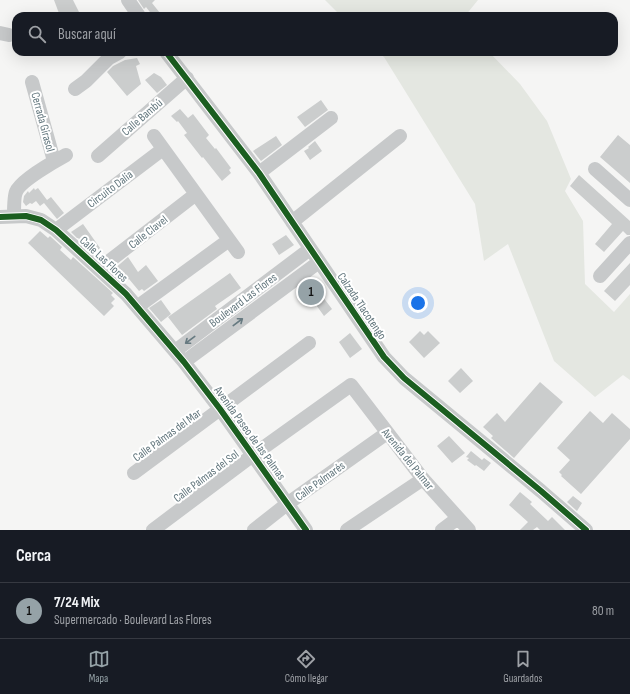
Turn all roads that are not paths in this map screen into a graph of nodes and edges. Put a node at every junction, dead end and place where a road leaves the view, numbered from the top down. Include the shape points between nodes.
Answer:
1 (128, 0) edge
2 (136, 12) edge
3 (113, 56) edge
4 (169, 56) edge
5 (187, 78) junction
6 (32, 82) dead end
7 (75, 89) dead end
8 (331, 118) dead end
9 (154, 136) dead end
10 (400, 136) dead end
11 (164, 149) junction
12 (98, 156) dead end
13 (594, 169) dead end
14 (259, 173) junction
15 (196, 194) junction
16 (630, 200) edge
17 (7, 216) edge
18 (292, 222) junction
19 (56, 230) junction
20 (229, 240) junction
21 (630, 243) edge
22 (310, 249) junction
23 (238, 252) dead end
24 (319, 262) junction
25 (99, 270) junction
26 (600, 276) dead end
27 (137, 306) junction
28 (309, 343) dead end
29 (175, 351) junction
30 (184, 362) junction
31 (351, 385) joint
32 (220, 409) junction
33 (387, 433) junction
34 (252, 455) junction
35 (134, 473) dead end
36 (423, 479) junction
37 (287, 504) junction
38 (458, 518) junction
39 (153, 530) edge
40 (254, 530) edge
41 (306, 530) edge
42 (347, 530) edge
43 (442, 530) edge
44 (469, 530) edge
45 (586, 530) edge

1 - 2 street
3 - 7 street
4 - 5 street, Calzada Tlacotengo
5 - 12 street, Calle Bambú
5 - 14 street, Calzada Tlacotengo
6 - 17 street, Cerrada Girasol via 60,158 23,183 15,192
8 - 14 street
9 - 11 street
10 - 18 street
11 - 15 street
11 - 19 street, Circuito Dalia
13 - 16 street
14 - 18 street, Calzada Tlacotengo
15 - 20 street
15 - 25 street, Calle Clavel
17 - 19 street, Calle Las Flores via 26,216 41,220
18 - 22 street, Calzada Tlacotengo
19 - 25 street, Calle Las Flores
20 - 23 street
20 - 27 street
21 - 26 street
22 - 24 street, Calzada Tlacotengo
22 -> 29 street, Boulevard Las Flores
30 -> 24 street, Boulevard Las Flores
24 - 45 street, Calzada Tlacotengo via 384,357 404,378
25 - 27 street, Calle Las Flores
27 - 29 street, Calle Las Flores
28 - 32 street, Calle Palmas del Mar
29 - 30 street, Avenida Paseo de las Palmas
30 - 32 street, Avenida Paseo de las Palmas
31 - 33 street, Avenida del Palmar
31 - 34 street, Calle Palmas del Sol
32 - 34 street, Avenida Paseo de las Palmas
32 - 35 street, Calle Palmas del Mar
33 - 36 street, Avenida del Palmar
33 - 37 street, Calle Palmarés
34 - 37 street, Avenida Paseo de las Palmas
34 - 39 street, Calle Palmas del Sol
36 - 38 street, Avenida del Palmar
36 - 42 street
37 - 40 street, Calle Palmarés
37 - 41 street, Avenida Paseo de las Palmas
38 - 43 street
38 - 44 street, Avenida del Palmar

